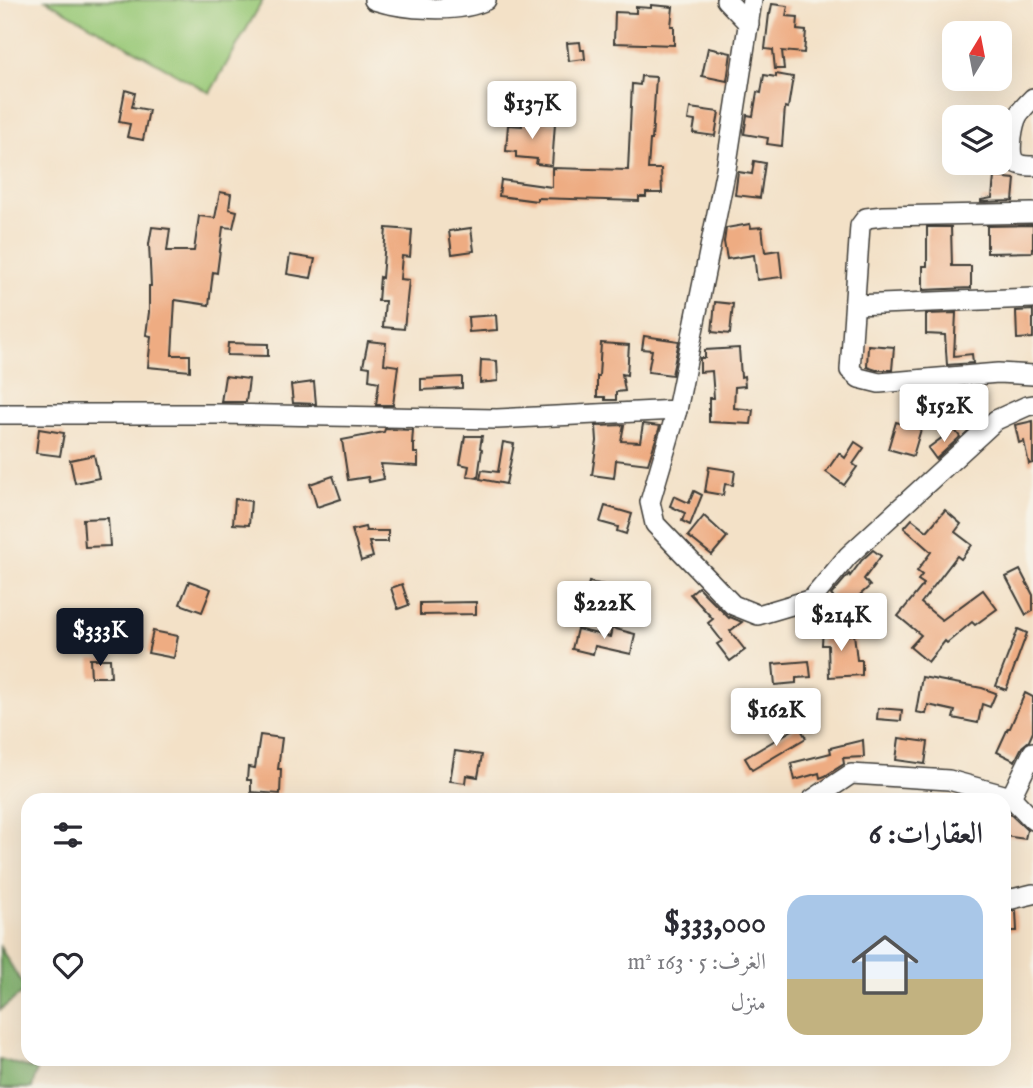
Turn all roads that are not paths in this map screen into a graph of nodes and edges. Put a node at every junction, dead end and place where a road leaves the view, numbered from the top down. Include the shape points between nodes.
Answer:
1 (374, 0) edge
2 (486, 0) edge
3 (726, 0) edge
4 (752, 0) edge
5 (749, 24) junction
6 (1033, 98) edge
7 (1033, 166) edge
8 (1033, 213) edge
9 (1033, 298) edge
10 (855, 305) junction
11 (1033, 375) edge
12 (1033, 405) edge
13 (677, 411) junction
14 (0, 414) edge
15 (1033, 751) edge
16 (822, 793) edge
17 (996, 793) edge
18 (1011, 797) joint
19 (1033, 820) edge
20 (1033, 894) edge
21 (1011, 899) edge

1 - 2 street via 425,8 463,7
3 - 5 street
4 - 5 street
5 - 13 street via 726,169
6 - 7 street via 1017,116 1011,151 1018,164
8 - 10 street via 866,218 860,226
9 - 10 street
10 - 11 street via 850,370 859,378 879,383 998,373
12 - 13 street via 996,420 848,556 812,599 758,615 733,606 655,524 650,502
13 - 14 street via 497,419
15 - 18 street
16 - 17 street via 851,774 949,780
18 - 19 street
20 - 21 street

